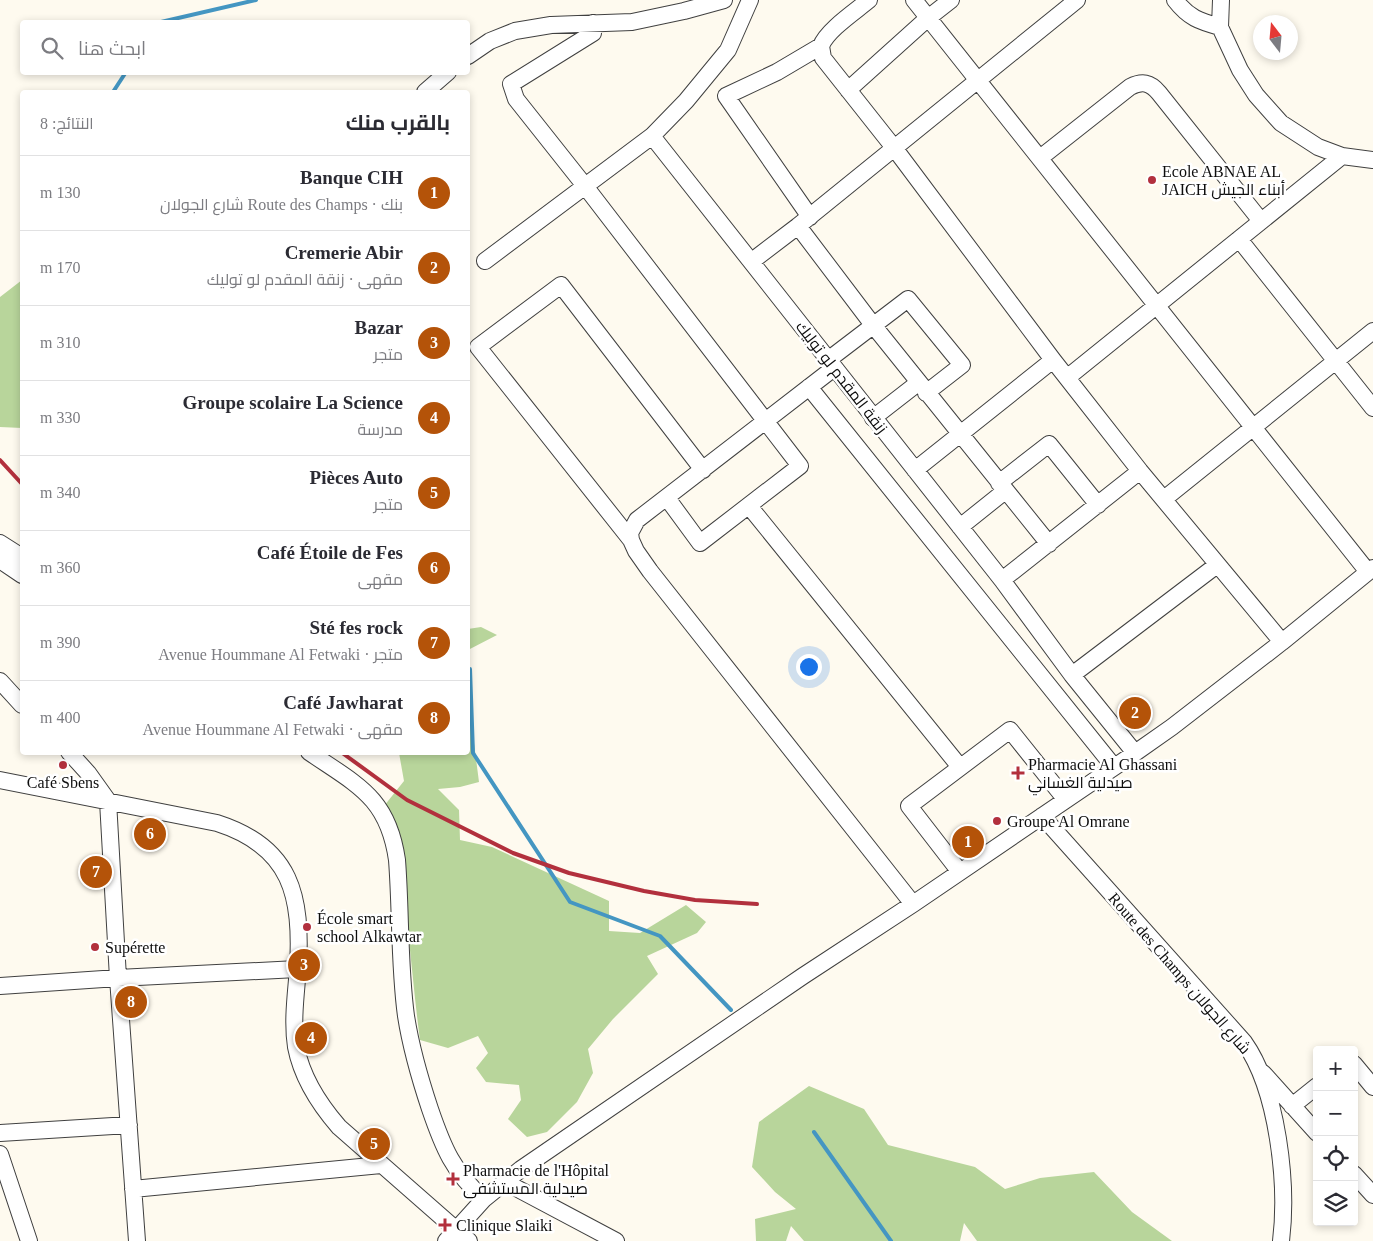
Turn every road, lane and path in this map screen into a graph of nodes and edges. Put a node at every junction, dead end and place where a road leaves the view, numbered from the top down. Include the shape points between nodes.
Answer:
1 (724, 0) edge
2 (750, 0) edge
3 (869, 0) edge
4 (914, 0) edge
5 (951, 0) edge
6 (1078, 0) edge
7 (1174, 0) edge
8 (1221, 0) edge
9 (928, 18) junction
10 (593, 23) junction
11 (1220, 27) junction
12 (821, 46) junction
13 (470, 55) edge
14 (445, 75) edge
15 (977, 81) junction
16 (427, 90) edge
17 (848, 90) junction
18 (652, 136) junction
19 (895, 149) junction
20 (1342, 156) junction
21 (1040, 158) junction
22 (1373, 160) edge
23 (585, 186) junction
24 (1261, 221) junction
25 (804, 222) junction
26 (1239, 238) junction
27 (485, 261) dead end
28 (752, 261) junction
29 (1158, 305) junction
30 (873, 325) junction
31 (1373, 331) edge
32 (1053, 360) junction
33 (1336, 361) junction
34 (831, 364) junction
35 (1068, 377) junction
36 (809, 387) junction
37 (922, 388) junction
38 (1373, 408) edge
39 (873, 418) junction
40 (765, 421) junction
41 (1254, 427) junction
42 (960, 434) junction
43 (703, 470) junction
44 (915, 470) junction
45 (1140, 471) junction
46 (1002, 487) junction
47 (667, 498) junction
48 (1164, 499) junction
49 (1098, 505) junction
50 (749, 506) junction
51 (960, 528) junction
52 (631, 540) junction
53 (0, 543) edge
54 (1049, 544) junction
55 (20, 556) edge
56 (0, 560) edge
57 (1217, 564) junction
58 (1370, 570) edge
59 (20, 574) edge
60 (1002, 580) junction
61 (1282, 642) junction
62 (1072, 675) junction
63 (0, 681) edge
64 (20, 703) edge
65 (1135, 753) junction
66 (72, 755) edge
67 (313, 755) edge
68 (960, 766) junction
69 (1114, 767) junction
70 (0, 780) edge
71 (1066, 800) junction
72 (108, 801) junction
73 (1042, 816) junction
74 (960, 872) junction
75 (913, 904) junction
76 (298, 969) junction
77 (118, 978) junction
78 (0, 986) edge
79 (1258, 1069) junction
80 (1358, 1069) edge
81 (1373, 1087) edge
82 (1313, 1089) edge
83 (1292, 1106) junction
84 (129, 1126) junction
85 (1313, 1129) edge
86 (0, 1133) edge
87 (2, 1163) edge
88 (382, 1165) junction
89 (1358, 1178) edge
90 (505, 1182) junction
91 (134, 1189) junction
92 (1373, 1195) edge
93 (484, 1200) junction
94 (451, 1235) edge
95 (29, 1241) edge
96 (137, 1241) edge
97 (469, 1241) edge
98 (616, 1241) edge
99 (1281, 1241) edge

1 - 10 street via 632,22
2 - 18 street via 728,50
3 - 12 street via 829,34
4 - 9 street
5 - 9 street
6 - 15 street
7 - 11 street via 1191,17
8 - 11 street
9 - 15 street
9 - 17 street
10 - 13 street via 551,25 515,32 490,41
10 - 23 street via 593,33 585,39 510,84 516,99
11 - 20 street via 1240,70 1281,123 1318,147
12 - 17 street via 823,58
12 - 25 street via 777,72 726,96
14 - 16 street
15 - 19 street
15 - 21 street
17 - 19 street
18 - 23 street
18 - 28 street, زنقة المقدم لو توليك
19 - 25 street
19 - 32 street
20 - 22 street
20 - 24 street
21 - 24 street via 1130,87 1138,83 1150,84
21 - 29 street
23 - 27 street
23 - 40 street
24 - 26 street
25 - 28 street
25 - 30 street
26 - 29 street
26 - 33 street
28 - 34 street, زنقة المقدم لو توليك
29 - 35 street
29 - 41 street
30 - 34 street
30 - 37 street
30 - 37 street via 908,299 962,365
31 - 33 street
32 - 35 street
32 - 42 street
33 - 38 street
33 - 41 street
34 - 36 street
34 - 39 street, زنقة المقدم لو توليك
35 - 45 street
36 - 40 street
36 - 69 street
37 - 39 street
37 - 42 street
39 - 44 street, زنقة المقدم لو توليك
40 - 43 street
40 - 50 street via 800,466
41 - 48 street
41 - 58 street
42 - 44 street
42 - 46 street
43 - 47 street
43 - 52 street via 561,285 478,346
44 - 51 street, زنقة المقدم لو توليك
45 - 48 street
45 - 49 street
46 - 49 street via 1048,444
46 - 51 street
46 - 54 street
47 - 50 street via 700,543
47 - 52 street via 637,520 630,533
48 - 57 street
49 - 54 street
50 - 68 street
51 - 60 street, زنقة المقدم لو توليك
52 - 75 street via 650,572
53 - 55 street
54 - 60 street
56 - 59 street
57 - 61 street
57 - 62 street
58 - 61 street
60 - 62 street, زنقة المقدم لو توليك
61 - 65 street
62 - 65 street, زنقة المقدم لو توليك
63 - 64 street
65 - 69 street
66 - 72 street
67 - 93 street via 360,787 374,800 389,825 397,860 406,1017 415,1055 430,1109 451,1161
68 - 71 street via 1010,730
68 - 74 street via 909,806
69 - 71 street
70 - 72 street
71 - 73 street
72 - 76 street via 217,823 254,839 270,851 291,887 297,914
72 - 77 street
73 - 74 street
73 - 79 street, Route des Champs شارع الجولان via 1244,1042
74 - 75 street
75 - 90 street
76 - 77 street
76 - 88 street via 294,1027 303,1071 325,1111
77 - 78 street
77 - 84 street
79 - 83 street
79 - 99 street, Route des Champs شارع الجولان via 1281,1159
80 - 81 street
82 - 83 street
83 - 85 street
84 - 86 street
84 - 91 street
87 - 95 street
88 - 91 street
88 - 94 street
89 - 92 street
90 - 93 street
90 - 98 street
91 - 96 street
93 - 94 street
94 - 97 street

